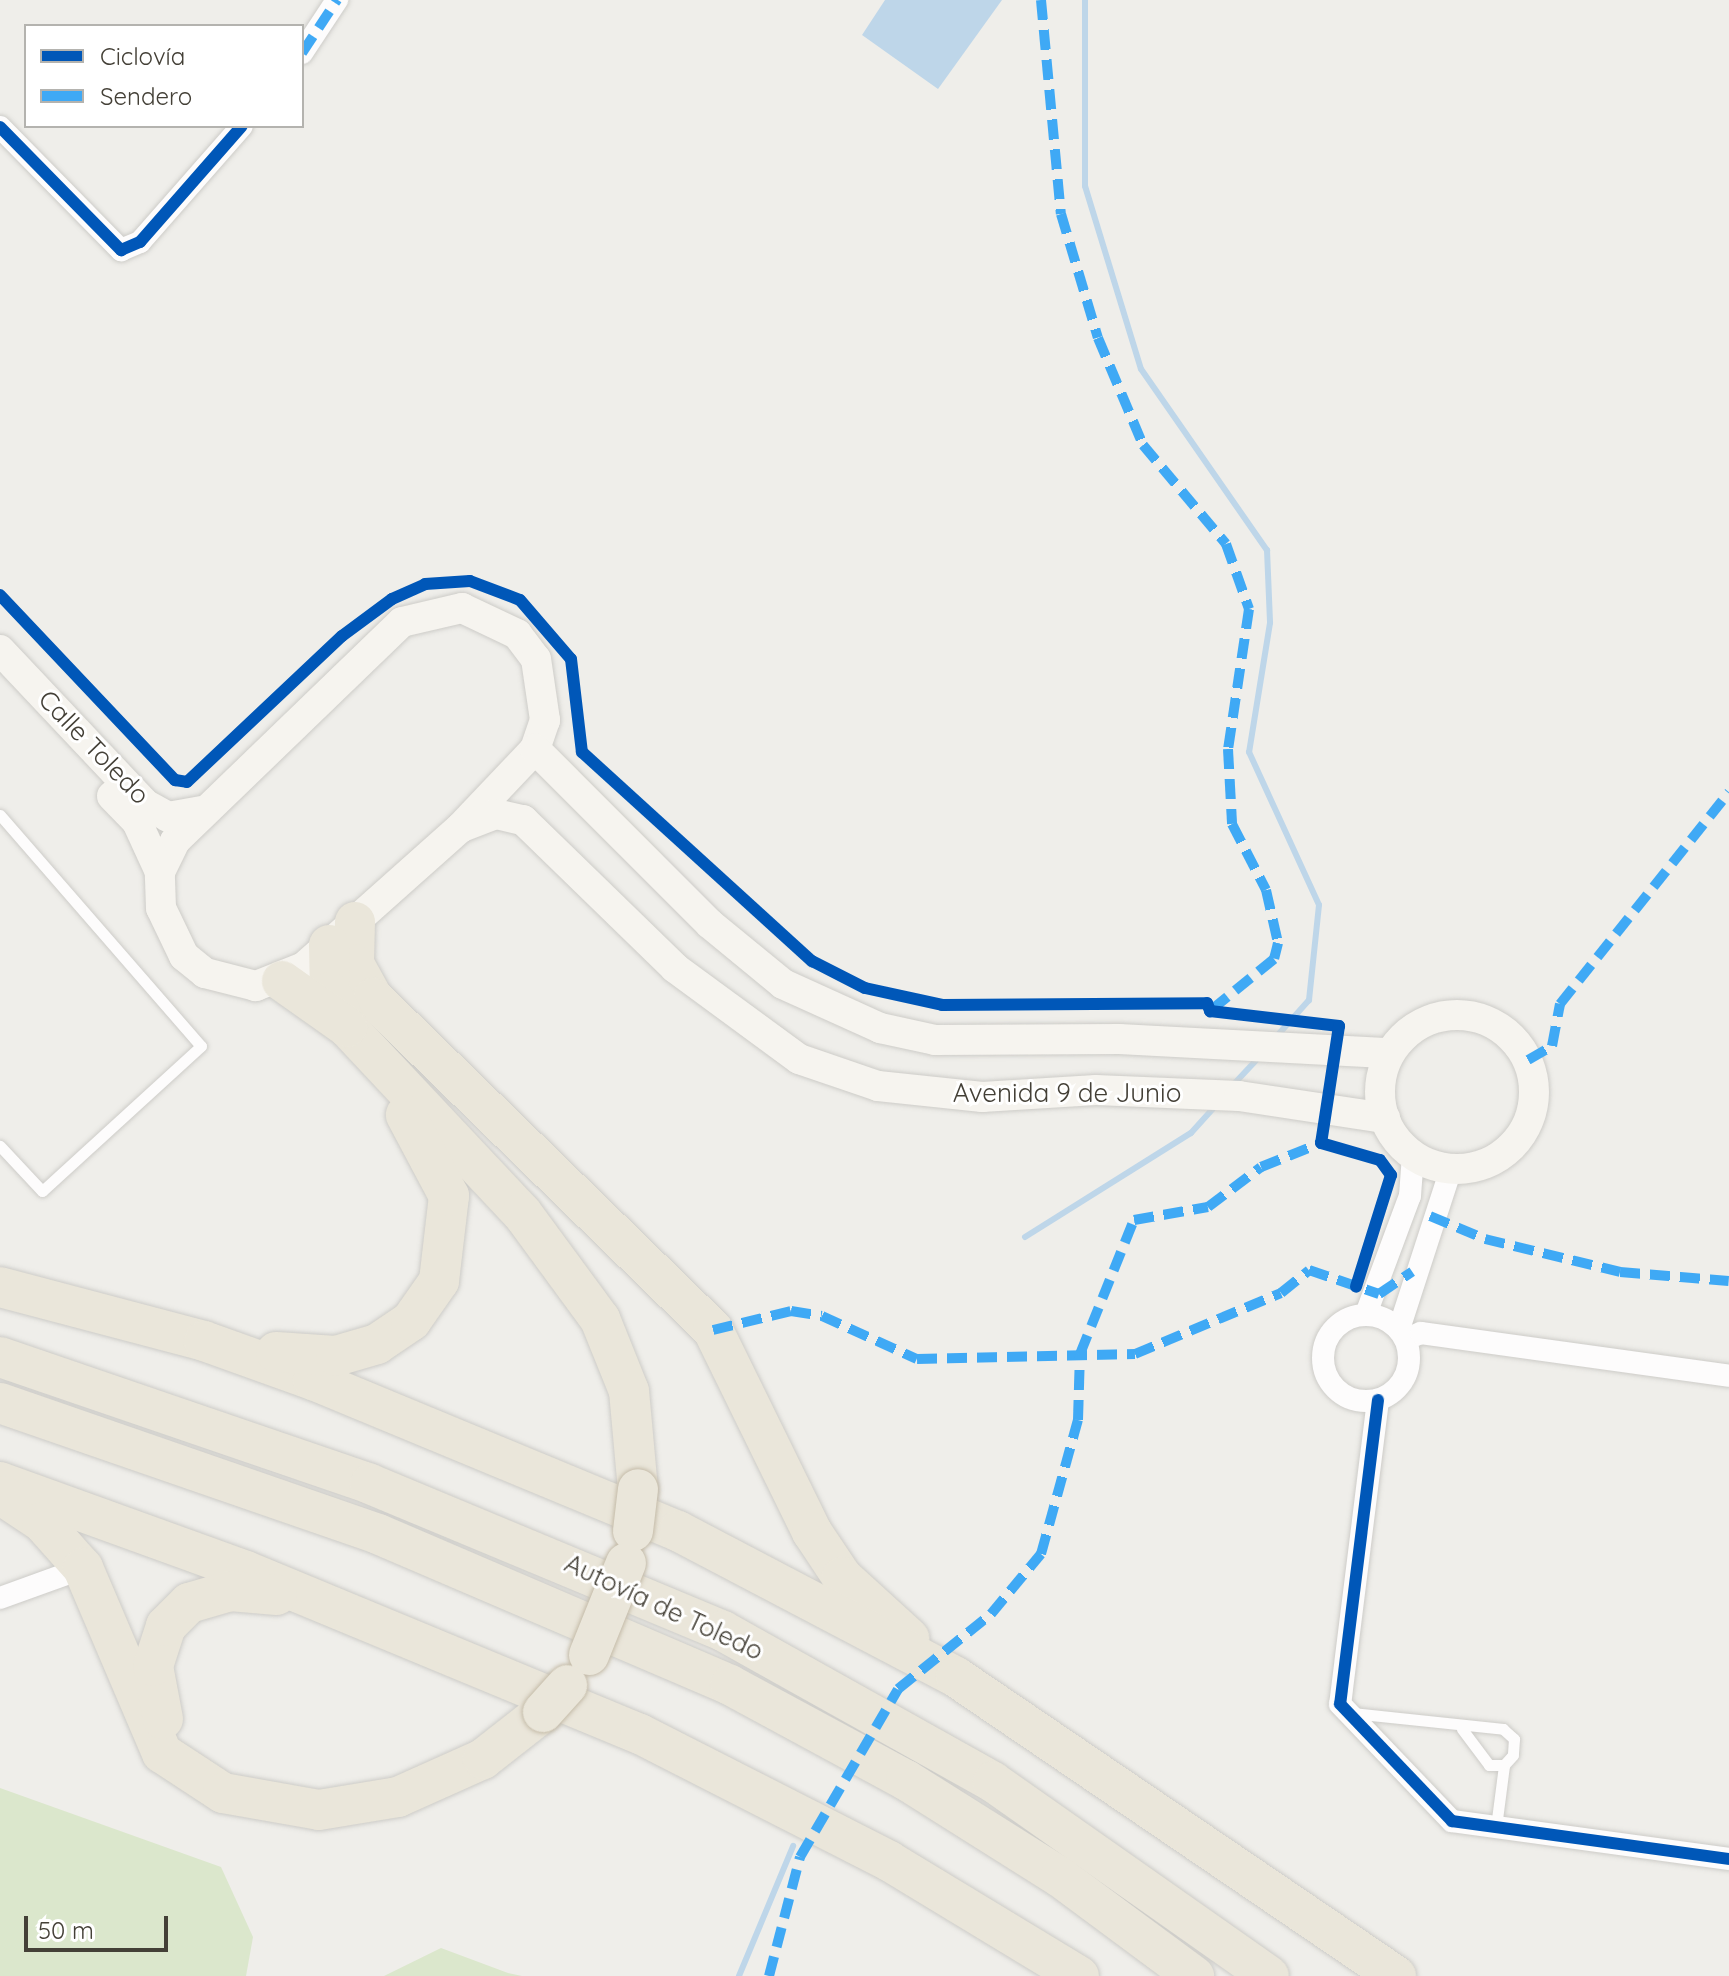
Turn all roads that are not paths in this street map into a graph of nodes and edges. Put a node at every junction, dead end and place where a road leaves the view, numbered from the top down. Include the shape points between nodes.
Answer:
1 (337, 0) edge
2 (304, 50) edge
3 (0, 127) edge
4 (240, 128) edge
5 (0, 650) edge
6 (0, 679) edge
7 (535, 749) junction
8 (201, 811) junction
9 (0, 815) edge
10 (460, 828) junction
11 (160, 872) junction
12 (342, 934) junction
13 (282, 981) junction
14 (352, 1033) junction
15 (1390, 1053) junction
16 (1385, 1118) junction
17 (0, 1146) edge
18 (1413, 1155) junction
19 (1451, 1169) junction
20 (0, 1287) edge
21 (1366, 1314) junction
22 (204, 1341) junction
23 (1405, 1341) junction
24 (0, 1357) edge
25 (1729, 1376) edge
26 (1729, 1390) edge
27 (1378, 1400) junction
28 (0, 1403) edge
29 (0, 1482) edge
30 (0, 1494) edge
31 (83, 1568) junction
32 (0, 1598) edge
33 (326, 1609) junction
34 (956, 1677) junction
35 (1351, 1713) junction
36 (1462, 1729) junction
37 (1504, 1765) junction
38 (200, 1781) junction
39 (760, 1793) junction
40 (1496, 1827) junction
41 (1729, 1859) edge
42 (1239, 1870) junction
43 (1035, 1976) edge
44 (1079, 1976) edge
45 (1194, 1976) edge
46 (1269, 1976) edge
47 (1364, 1976) edge
48 (1396, 1976) edge

1 - 2 street
3 - 4 street via 107,242 133,247
5 - 8 main road, Calle Toledo via 145,804 168,817
6 - 11 main road, Calle Toledo via 137,822
7 - 8 main road via 546,689 517,634 462,608 431,610 402,622
7 - 10 main road
7 - 15 main road, Avenida 9 de Junio via 734,944 783,984 867,1023 935,1040 1272,1045
8 - 11 main road
9 - 17 lane via 201,1046 42,1191
10 - 12 main road
10 - 16 main road, Avenida 9 de Junio via 496,814 523,820 675,968 799,1059 878,1086 982,1097 1224,1095
11 - 13 main road via 161,908 184,956 229,983
12 - 13 main road
12 - 14 highway via 330,992
12 - 34 highway via 373,998 713,1330 781,1479 842,1577
13 - 14 highway
14 - 22 highway via 431,1151 449,1196 439,1281 411,1321 377,1344 336,1356 293,1357
14 - 38 highway, bridge via 522,1213 600,1319 629,1391 638,1489 629,1547 566,1684 456,1775 359,1806 284,1808
15 - 16 main road via 1381,1078
15 - 19 main road via 1426,1021 1474,1016 1515,1040 1528,1060 1535,1091 1524,1132 1492,1161
16 - 18 main road
18 - 19 main road
18 - 21 street via 1410,1196
19 - 23 street
20 - 22 highway
21 - 23 street
21 - 27 street via 1331,1331 1324,1370 1351,1399
22 - 34 highway via 476,1442 678,1531
23 - 25 street via 1421,1333
23 - 26 street
23 - 27 street via 1402,1382
24 - 46 highway, Autovía de Toledo via 370,1484 723,1631 993,1782
27 - 35 street via 1340,1704
28 - 45 highway, Autovía de Toledo via 378,1534 730,1685 944,1804
29 - 33 highway via 246,1571
30 - 31 highway via 42,1522
31 - 32 street
31 - 38 highway via 142,1718 162,1753
33 - 38 highway via 263,1591 230,1591 189,1603 166,1626 153,1666 155,1699
33 - 39 highway via 640,1734
34 - 42 highway
35 - 36 lane
35 - 40 street via 1452,1821
36 - 37 lane via 1477,1755
36 - 37 lane via 1503,1729 1514,1739
37 - 40 lane
39 - 43 highway
39 - 44 highway
40 - 41 street
42 - 47 highway
42 - 48 highway

